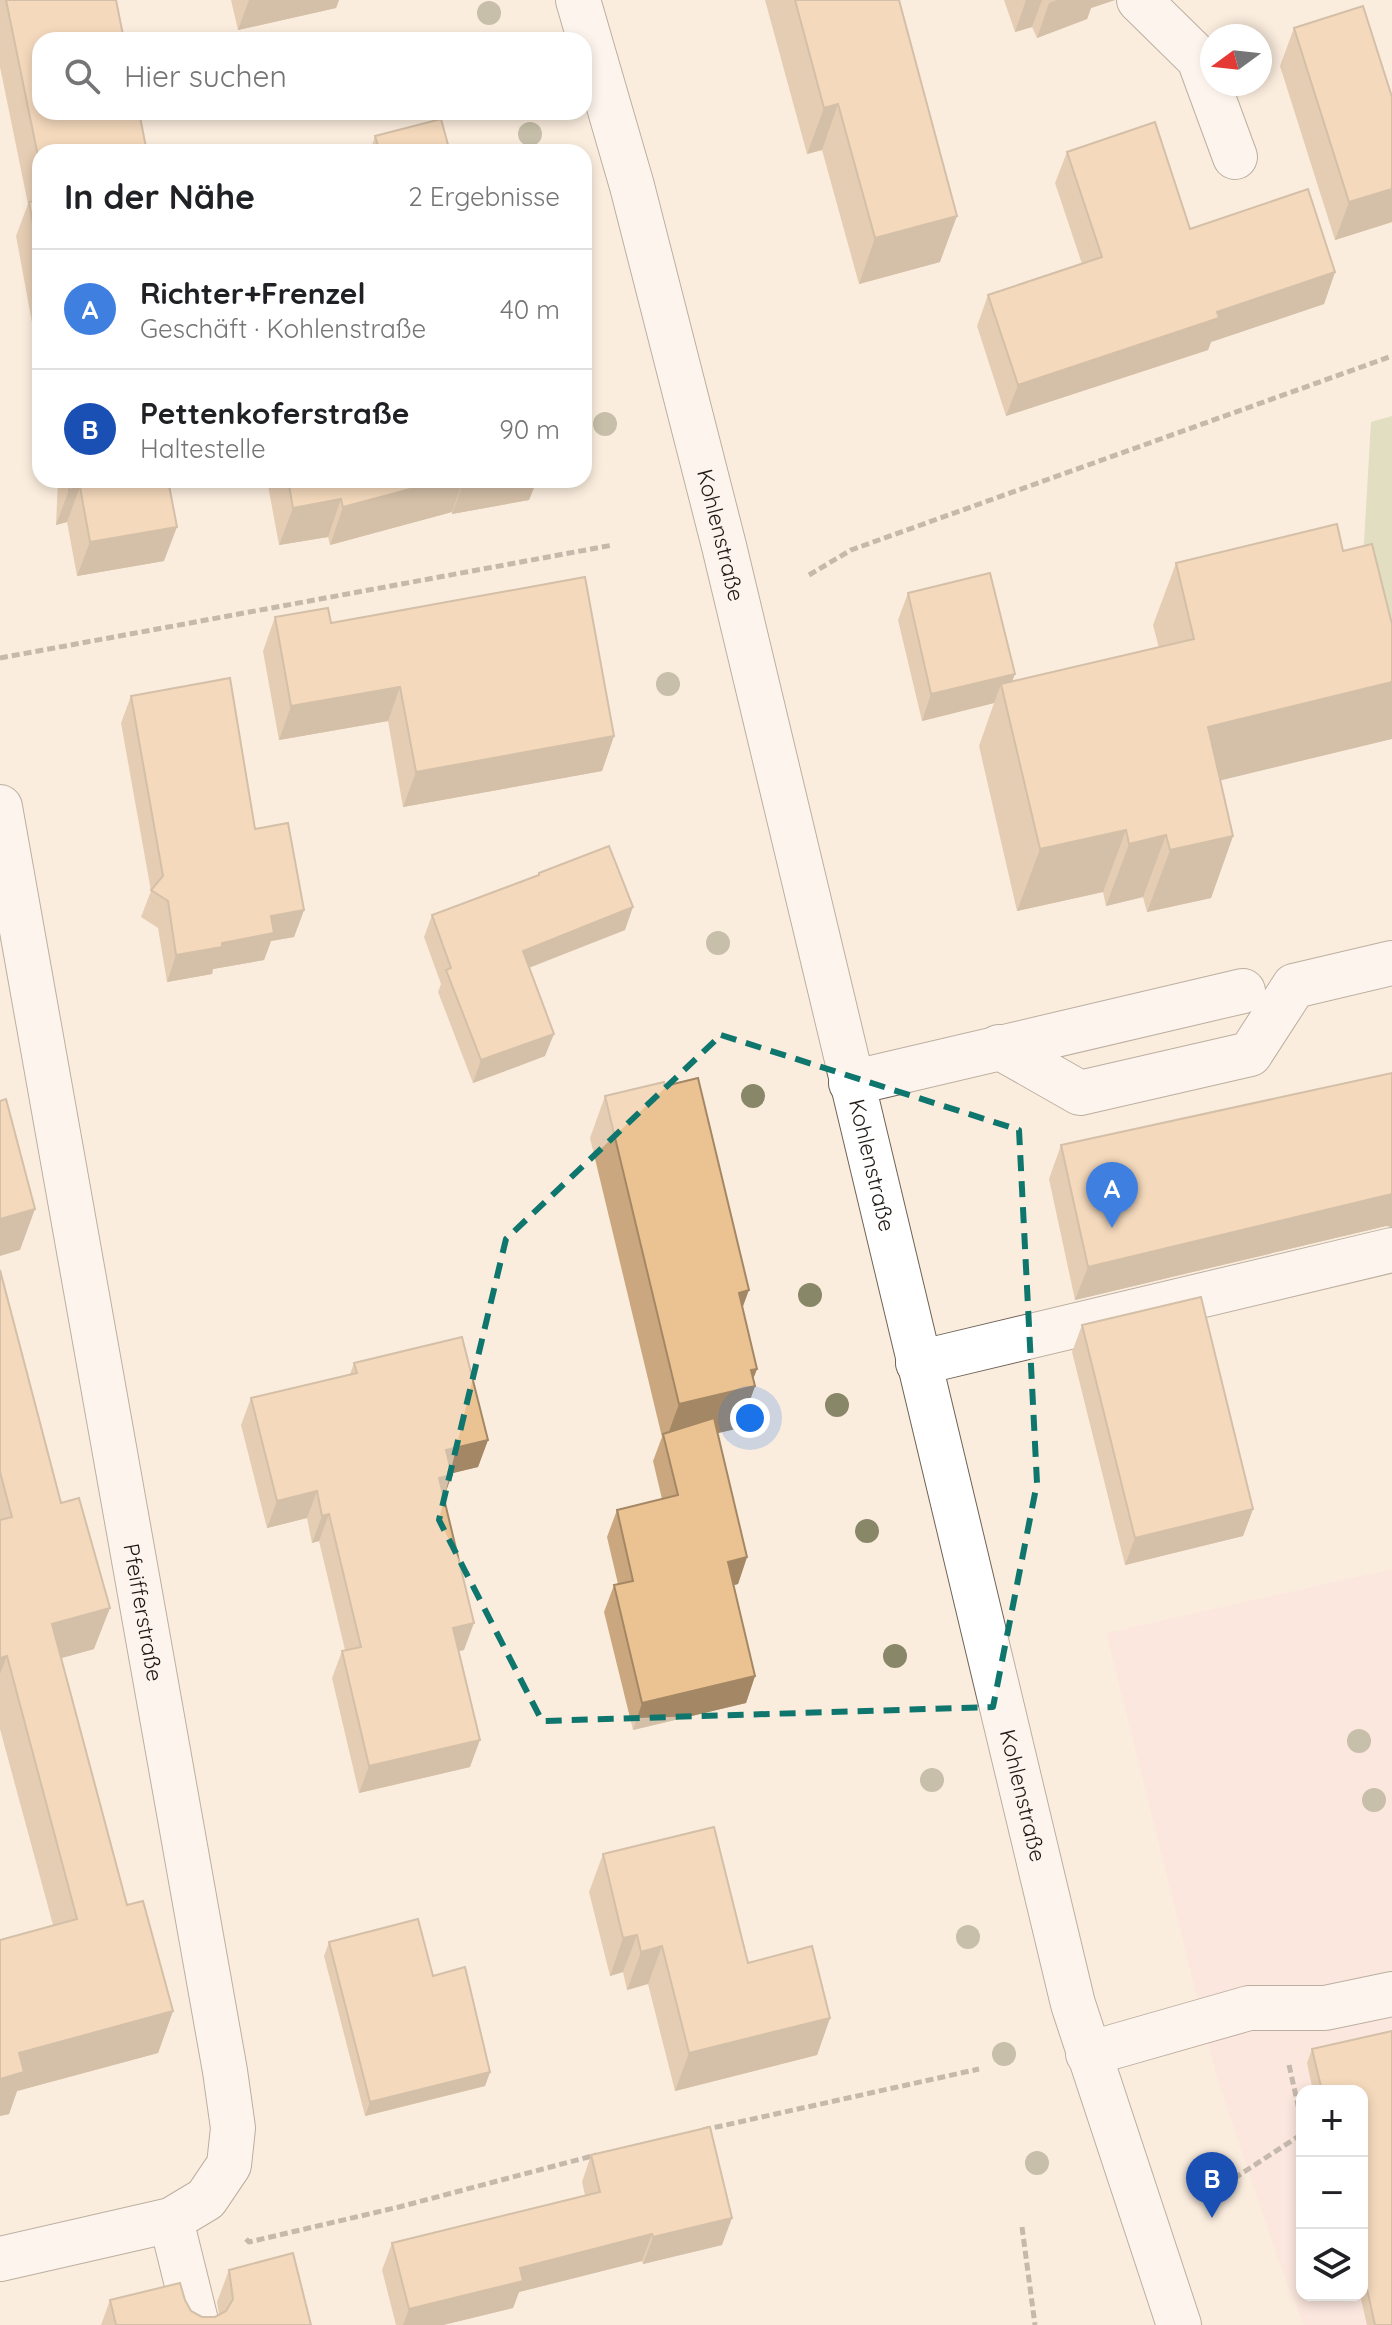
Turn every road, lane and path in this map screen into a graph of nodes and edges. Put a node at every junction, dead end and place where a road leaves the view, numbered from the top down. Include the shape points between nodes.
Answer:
1 (578, 0) edge
2 (1139, 0) edge
3 (587, 32) edge
4 (592, 48) edge
5 (1235, 157) dead end
6 (1392, 356) edge
7 (613, 545) dead end
8 (809, 575) dead end
9 (0, 658) edge
10 (0, 807) edge
11 (1392, 963) edge
12 (1243, 991) dead end
13 (999, 1047) junction
14 (851, 1083) junction
15 (1392, 1250) edge
16 (918, 1363) junction
17 (1392, 1994) edge
18 (1088, 2054) junction
19 (979, 2069) dead end
20 (701, 2130) edge
21 (1296, 2138) edge
22 (609, 2152) edge
23 (1224, 2185) dead end
24 (188, 2210) junction
25 (1022, 2227) dead end
26 (0, 2259) edge
27 (197, 2325) edge
28 (1035, 2325) edge
29 (1179, 2325) edge

1 - 3 main road, Kohlenstraße
2 - 5 main road via 1199,59
4 - 14 main road, Kohlenstraße via 724,546
6 - 8 path via 851,550
7 - 9 path
10 - 24 main road, Pfeifferstraße via 233,2128 229,2165
11 - 13 main road via 1294,986 1250,1054 1080,1093
12 - 13 main road
13 - 14 main road
14 - 16 main road, Kohlenstraße
15 - 16 main road
16 - 18 main road, Kohlenstraße
17 - 18 main road via 1325,2008 1249,2008
18 - 29 main road, Kohlenstraße
19 - 20 path
21 - 23 path
22 - 24 path via 249,2242
24 - 26 main road
24 - 27 main road
25 - 28 path

